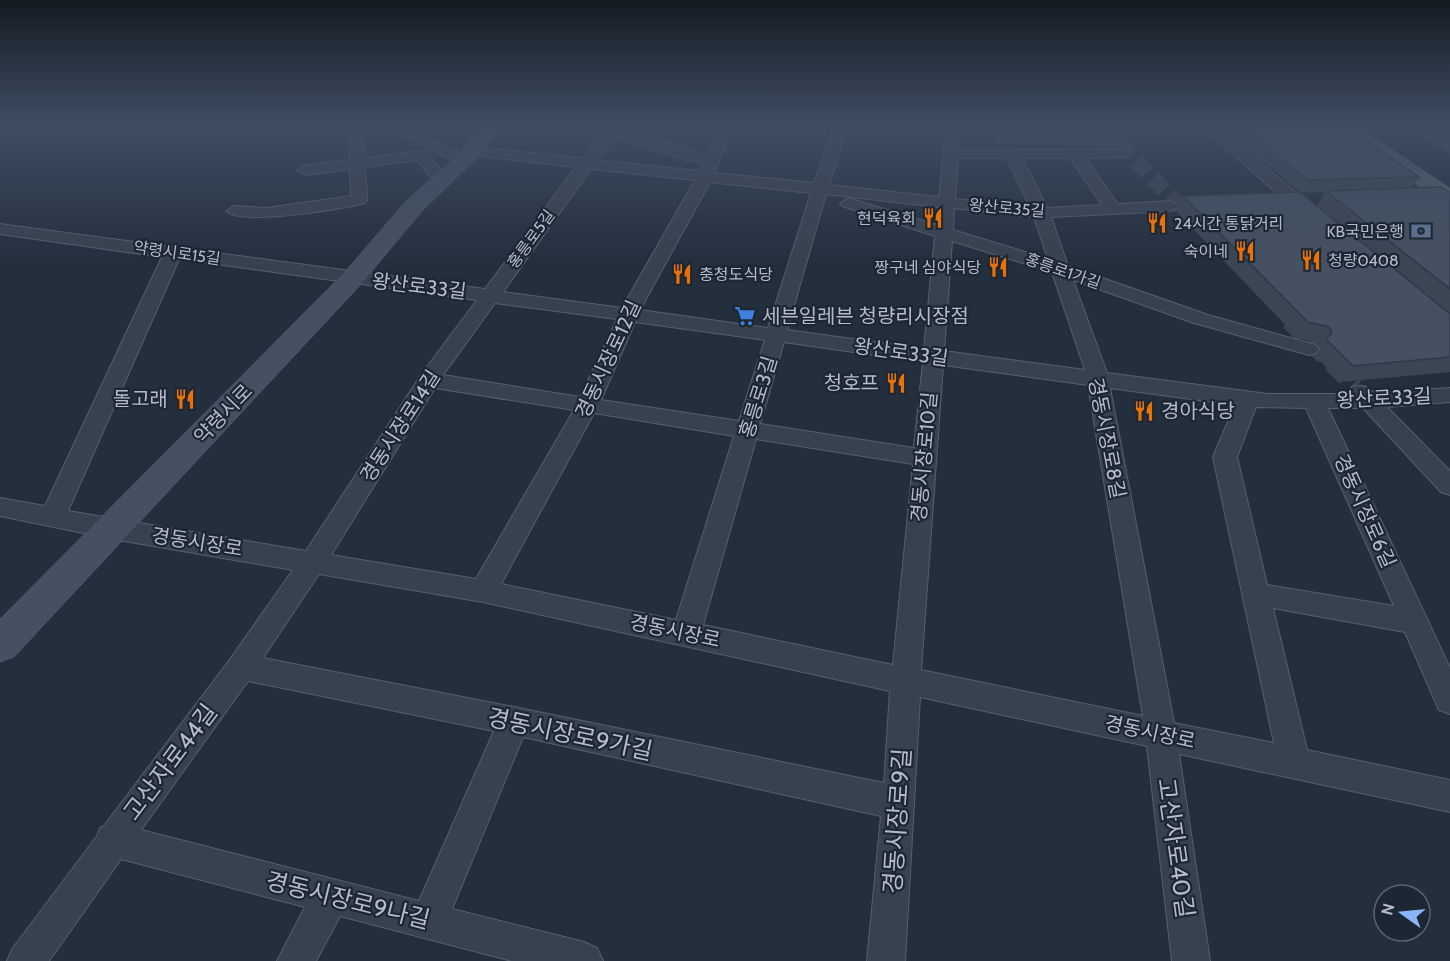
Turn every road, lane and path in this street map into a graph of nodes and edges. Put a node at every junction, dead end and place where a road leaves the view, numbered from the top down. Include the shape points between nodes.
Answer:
1 (358, 171) edge
2 (434, 171) edge
3 (451, 171) edge
4 (580, 171) edge
5 (706, 171) edge
6 (723, 171) edge
7 (826, 171) edge
8 (949, 171) edge
9 (1020, 171) edge
10 (1087, 171) edge
11 (1260, 171) edge
12 (1417, 171) edge
13 (1425, 171) edge
14 (441, 180) junction
15 (820, 189) junction
16 (1448, 190) edge
17 (1421, 195) edge
18 (1318, 199) dead end
19 (1294, 200) junction
20 (1273, 201) edge
21 (946, 202) junction
22 (1171, 206) dead end
23 (1113, 209) junction
24 (234, 211) dead end
25 (1041, 213) junction
26 (1322, 223) edge
27 (0, 229) edge
28 (944, 232) junction
29 (173, 252) junction
30 (1060, 269) junction
31 (353, 278) junction
32 (491, 295) junction
33 (630, 315) junction
34 (776, 335) junction
35 (1310, 350) dead end
36 (933, 356) junction
37 (1098, 379) junction
38 (429, 380) junction
39 (1362, 394) junction
40 (1248, 399) junction
41 (1445, 400) edge
42 (1314, 401) junction
43 (587, 406) junction
44 (748, 430) junction
45 (924, 458) junction
46 (1450, 486) edge
47 (0, 507) edge
48 (53, 517) junction
49 (113, 529) junction
50 (313, 561) junction
51 (483, 591) junction
52 (1256, 594) junction
53 (1415, 622) junction
54 (686, 634) junction
55 (0, 645) edge
56 (241, 667) junction
57 (906, 680) junction
58 (1450, 700) edge
59 (514, 722) junction
60 (1161, 734) junction
61 (1294, 762) junction
62 (1450, 796) edge
63 (899, 803) junction
64 (112, 840) junction
65 (331, 896) junction
66 (429, 921) junction
67 (26, 961) edge
68 (296, 961) edge
69 (584, 961) edge
70 (886, 961) edge
71 (1191, 961) edge

1 - 24 street via 359,200 267,213
2 - 14 street
3 - 14 main road, 약령시로
4 - 32 street, 홍릉로5길
5 - 33 street, 경동시장로12길
6 - 15 street, 왕산로35길
7 - 15 street, 홍릉로3길
8 - 21 street, 경동시장로10길
9 - 25 street, 경동시장로8길
10 - 23 street
11 - 19 street
12 - 16 main road
13 - 16 main road
14 - 31 main road, 약령시로
15 - 21 street, 왕산로35길
15 - 28 street, 홍릉로1가길 via 827,197
15 - 34 street, 홍릉로3길
16 - 17 street
18 - 19 street
19 - 20 street
19 - 26 street
21 - 25 street, 왕산로35길
21 - 28 street, 경동시장로10길
22 - 23 street, 왕산로35길
23 - 25 street, 왕산로35길
25 - 30 street, 경동시장로8길
27 - 29 street, 약령시로15길
28 - 30 street, 홍릉로1가길
28 - 36 street, 경동시장로10길
29 - 31 street, 약령시로15길
29 - 48 street
30 - 35 street, 홍릉로1가길 via 1200,319
30 - 37 street, 경동시장로8길
31 - 32 street, 왕산로33길
31 - 49 main road, 약령시로
32 - 33 street, 왕산로33길
32 - 38 street, 경동시장로14길
33 - 34 street, 왕산로33길
33 - 43 street, 경동시장로12길
34 - 36 street, 왕산로33길
34 - 44 street, 홍릉로3길
36 - 37 street, 왕산로33길
36 - 45 street, 경동시장로10길
37 - 40 street, 왕산로33길
37 - 60 street, 경동시장로8길
38 - 43 street
38 - 50 street, 경동시장로14길
39 - 41 street, 왕산로33길
39 - 42 street, 왕산로33길
39 - 46 street
40 - 42 street, 왕산로33길
40 - 52 street via 1225,457
42 - 53 street, 경동시장로6길
43 - 44 street
43 - 51 street, 경동시장로12길
44 - 45 street
44 - 54 street, 홍릉로3길
45 - 57 street, 경동시장로10길
47 - 48 street, 경동시장로
48 - 49 street, 경동시장로
49 - 50 street, 경동시장로
49 - 55 main road, 약령시로
50 - 51 street, 경동시장로
50 - 56 street, 고산자로44길
51 - 54 street, 경동시장로
52 - 53 street
52 - 61 street
53 - 58 street, 경동시장로6길
54 - 57 street, 경동시장로
56 - 59 street, 경동시장로9가길
56 - 64 street, 고산자로44길
57 - 60 street, 경동시장로
57 - 63 street, 경동시장로9길
59 - 63 street, 경동시장로9가길
59 - 66 street
60 - 61 street, 경동시장로
60 - 71 street, 고산자로40길
61 - 62 street, 경동시장로
63 - 70 street, 경동시장로9길
64 - 65 street, 경동시장로9나길
64 - 67 street, 고산자로44길
65 - 66 street, 경동시장로9나길
65 - 68 street
66 - 69 street, 경동시장로9나길

